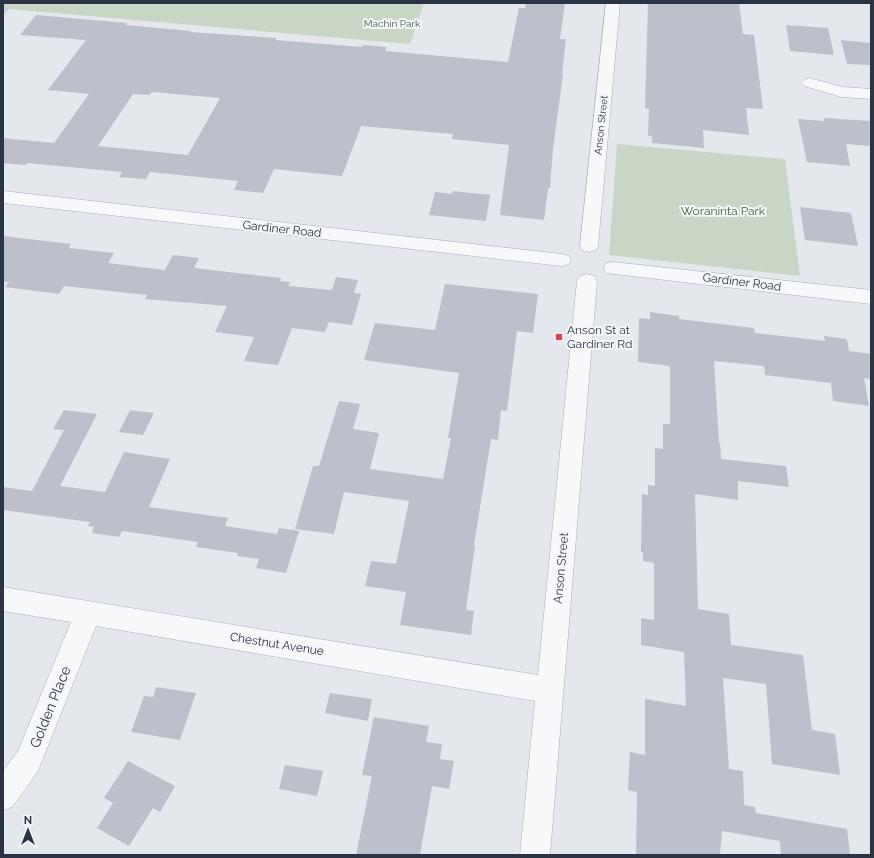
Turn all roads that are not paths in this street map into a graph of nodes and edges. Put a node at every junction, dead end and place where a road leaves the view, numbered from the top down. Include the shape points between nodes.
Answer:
1 (613, 3) edge
2 (809, 83) dead end
3 (871, 94) edge
4 (3, 197) edge
5 (589, 246) junction
6 (562, 260) junction
7 (613, 268) junction
8 (588, 281) junction
9 (871, 297) edge
10 (3, 599) edge
11 (88, 613) junction
12 (550, 690) junction
13 (3, 796) edge
14 (535, 855) edge

1 - 5 street, Anson Street
2 - 3 street via 842,92
4 - 6 street, Gardiner Road
5 - 6 street via 571,249
5 - 7 street via 609,255
6 - 8 street via 563,268 568,273
7 - 8 street via 606,277
7 - 9 street, Gardiner Road
8 - 12 street, Anson Street
10 - 11 street, Chestnut Avenue
11 - 12 street, Chestnut Avenue
11 - 13 street, Golden Place via 28,760
12 - 14 street, Anson Street

